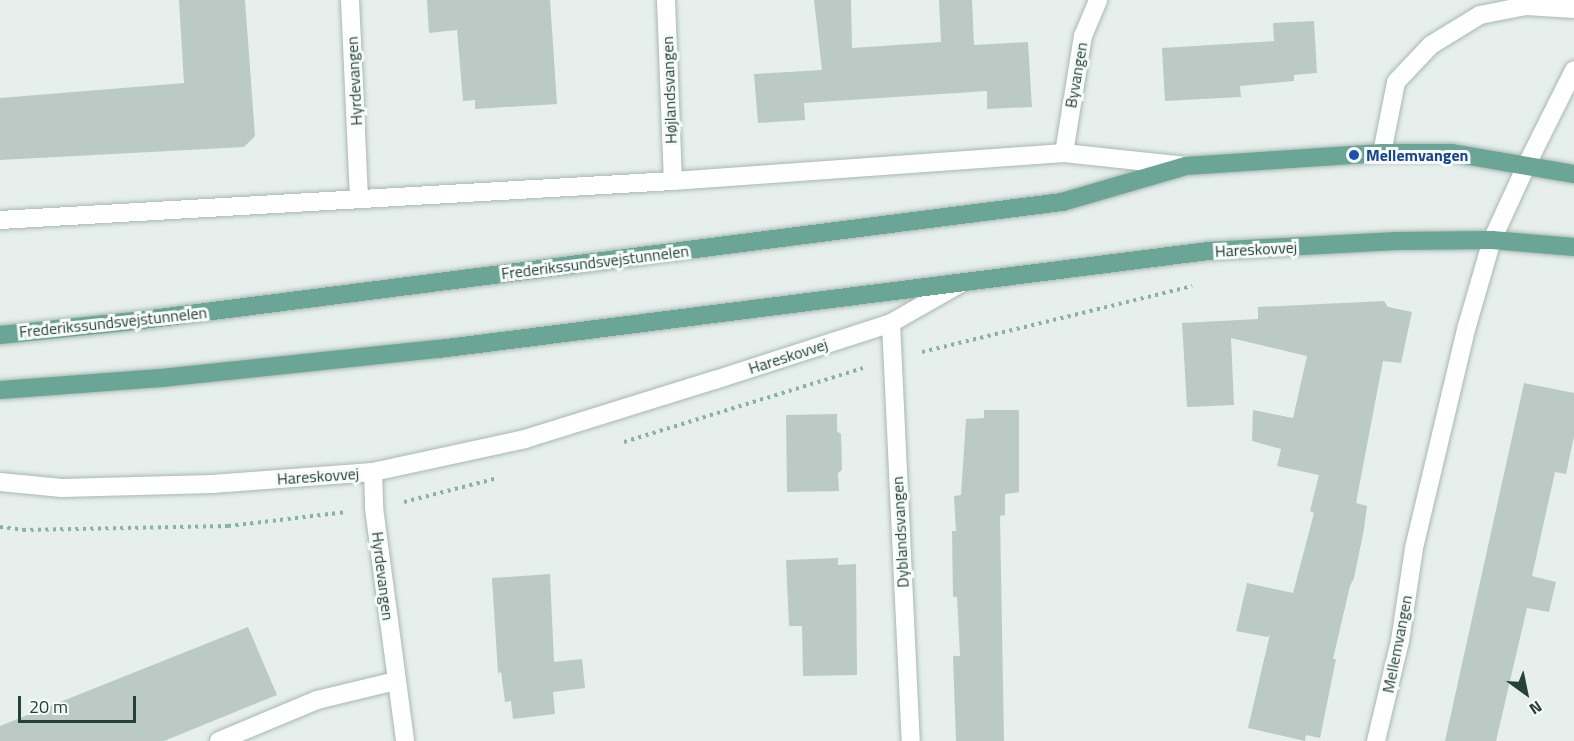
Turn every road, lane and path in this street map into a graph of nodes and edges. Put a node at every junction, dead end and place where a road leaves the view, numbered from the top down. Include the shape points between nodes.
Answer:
1 (350, 0) edge
2 (666, 0) edge
3 (1098, 0) edge
4 (1574, 9) edge
5 (1574, 70) edge
6 (1064, 153) junction
7 (1382, 153) junction
8 (1186, 166) junction
9 (1526, 166) junction
10 (1574, 174) edge
11 (673, 181) junction
12 (359, 199) junction
13 (0, 220) edge
14 (1492, 240) junction
15 (1574, 247) edge
16 (963, 282) junction
17 (891, 323) junction
18 (0, 335) edge
19 (0, 390) edge
20 (373, 472) junction
21 (0, 482) edge
22 (396, 681) junction
23 (219, 741) edge
24 (405, 741) edge
25 (911, 741) edge
26 (1376, 741) edge

1 - 12 street, Hyrdevangen
2 - 11 street, Højlandsvangen
3 - 6 street, Byvangen via 1083,36
4 - 7 street via 1526,6 1480,15 1431,45 1396,82
5 - 9 street, Mellemvangen
6 - 8 street
6 - 11 street
7 - 8 main road
7 - 9 main road via 1452,153
8 - 18 main road, Frederikssundsvejstunnelen via 1062,202
9 - 10 main road
9 - 14 street, Mellemvangen
11 - 12 street
12 - 13 street
14 - 15 main road, Hareskovvej
14 - 16 main road, Hareskovvej via 1208,251
14 - 26 street, Mellemvangen via 1467,326 1414,548 1400,641
16 - 17 street, Hareskovvej
16 - 19 main road via 439,349 161,378
17 - 20 street, Hareskovvej via 525,439
17 - 25 street, Dyblandsvangen
20 - 21 street, Hareskovvej via 212,484 62,488
20 - 22 street, Hyrdevangen
22 - 23 street via 317,700
22 - 24 street, Hyrdevangen

